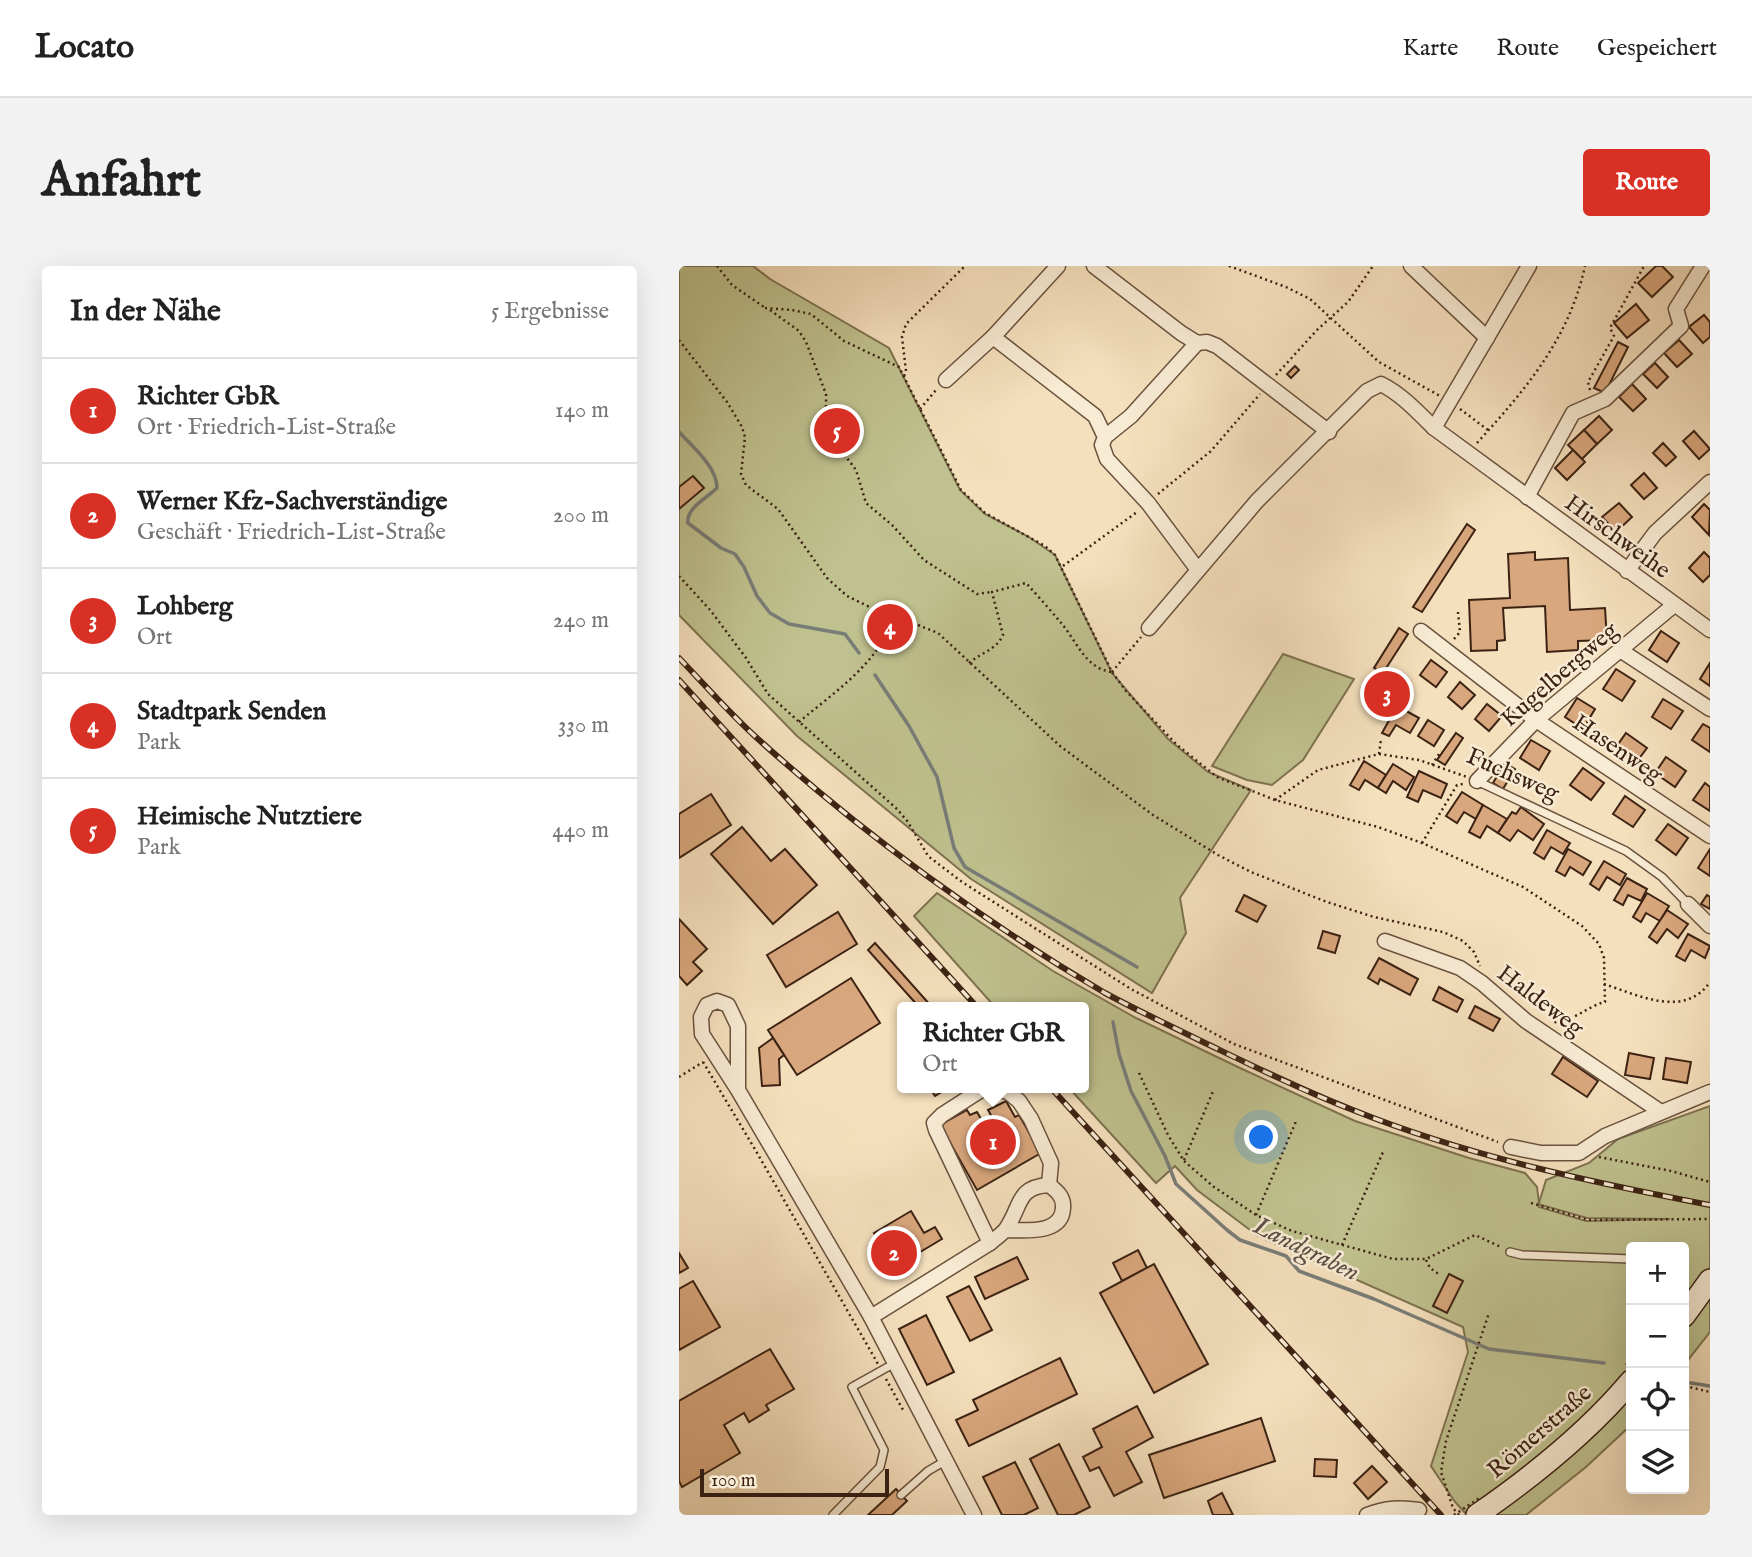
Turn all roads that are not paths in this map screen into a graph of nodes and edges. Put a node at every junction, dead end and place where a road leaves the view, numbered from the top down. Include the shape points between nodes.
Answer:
1 (1058, 266) edge
2 (1094, 266) edge
3 (1411, 266) edge
4 (1529, 266) edge
5 (1703, 266) edge
6 (993, 337) junction
7 (1487, 338) junction
8 (1197, 343) junction
9 (946, 380) road end
10 (1434, 428) junction
11 (1329, 432) junction
12 (1105, 437) junction
13 (1710, 482) edge
14 (1527, 498) junction
15 (1198, 570) junction
16 (1627, 571) junction
17 (1674, 605) junction
18 (1149, 628) road end
19 (1710, 630) edge
20 (1421, 631) dead end
21 (1620, 650) junction
22 (1710, 709) edge
23 (1535, 720) junction
24 (1477, 781) joint
25 (1710, 836) edge
26 (1688, 904) joint
27 (1710, 926) edge
28 (1385, 941) dead end
29 (738, 1090) junction
30 (978, 1093) edge
31 (1009, 1093) edge
32 (1710, 1093) edge
33 (1661, 1112) junction
34 (1511, 1147) road end
35 (1049, 1185) junction
36 (1006, 1230) junction
37 (990, 1243) junction
38 (1510, 1252) road end
39 (1626, 1259) edge
40 (1710, 1280) edge
41 (1689, 1309) edge
42 (871, 1317) junction
43 (895, 1363) junction
44 (1626, 1387) edge
45 (945, 1461) junction
46 (901, 1495) dead end
47 (1486, 1504) edge
48 (1419, 1510) dead end
49 (833, 1515) edge
50 (974, 1515) edge
51 (1367, 1515) edge

1 - 6 street
2 - 8 street
3 - 7 street
4 - 7 street
5 - 14 street via 1676,310 1681,326 1605,399 1573,413
6 - 9 street
6 - 12 street via 1095,416
7 - 10 street
8 - 11 street via 1216,346
8 - 12 street via 1131,416
10 - 11 street, Hirschweihe via 1381,384 1367,391
10 - 14 street, Hirschweihe
11 - 15 street via 1257,501
12 - 15 street via 1102,445 1107,459 1148,503
13 - 16 street via 1655,533
14 - 16 street, Hirschweihe
15 - 18 street
16 - 17 street, Hirschweihe
17 - 19 street, Hirschweihe
17 - 21 street, Kugelbergweg
20 - 23 street, Hasenweg
21 - 22 street
21 - 23 street, Kugelbergweg
23 - 24 street, Kugelbergweg
23 - 25 street, Hasenweg
24 - 26 lane, Fuchsweg via 1626,851 1662,877
26 - 27 street, Fuchsweg
28 - 33 street, Haldeweg via 1460,968 1544,1034
29 - 29 street via 738,1026 727,1005 717,1001 707,1005 701,1017 702,1034
29 - 42 street
30 - 37 street via 935,1124
31 - 35 street via 1031,1119 1051,1163
32 - 33 street
33 - 34 street via 1605,1136 1579,1153
35 - 36 street via 1024,1192
35 - 36 street via 1060,1194 1062,1219 1045,1229
36 - 37 street
37 - 42 street
38 - 39 lane
40 - 41 main road
42 - 43 street
43 - 45 street
43 - 49 lane via 852,1387 884,1450 880,1467
44 - 47 main road, Römerstraße via 1559,1451
45 - 46 lane
45 - 50 street
48 - 51 street via 1400,1507

